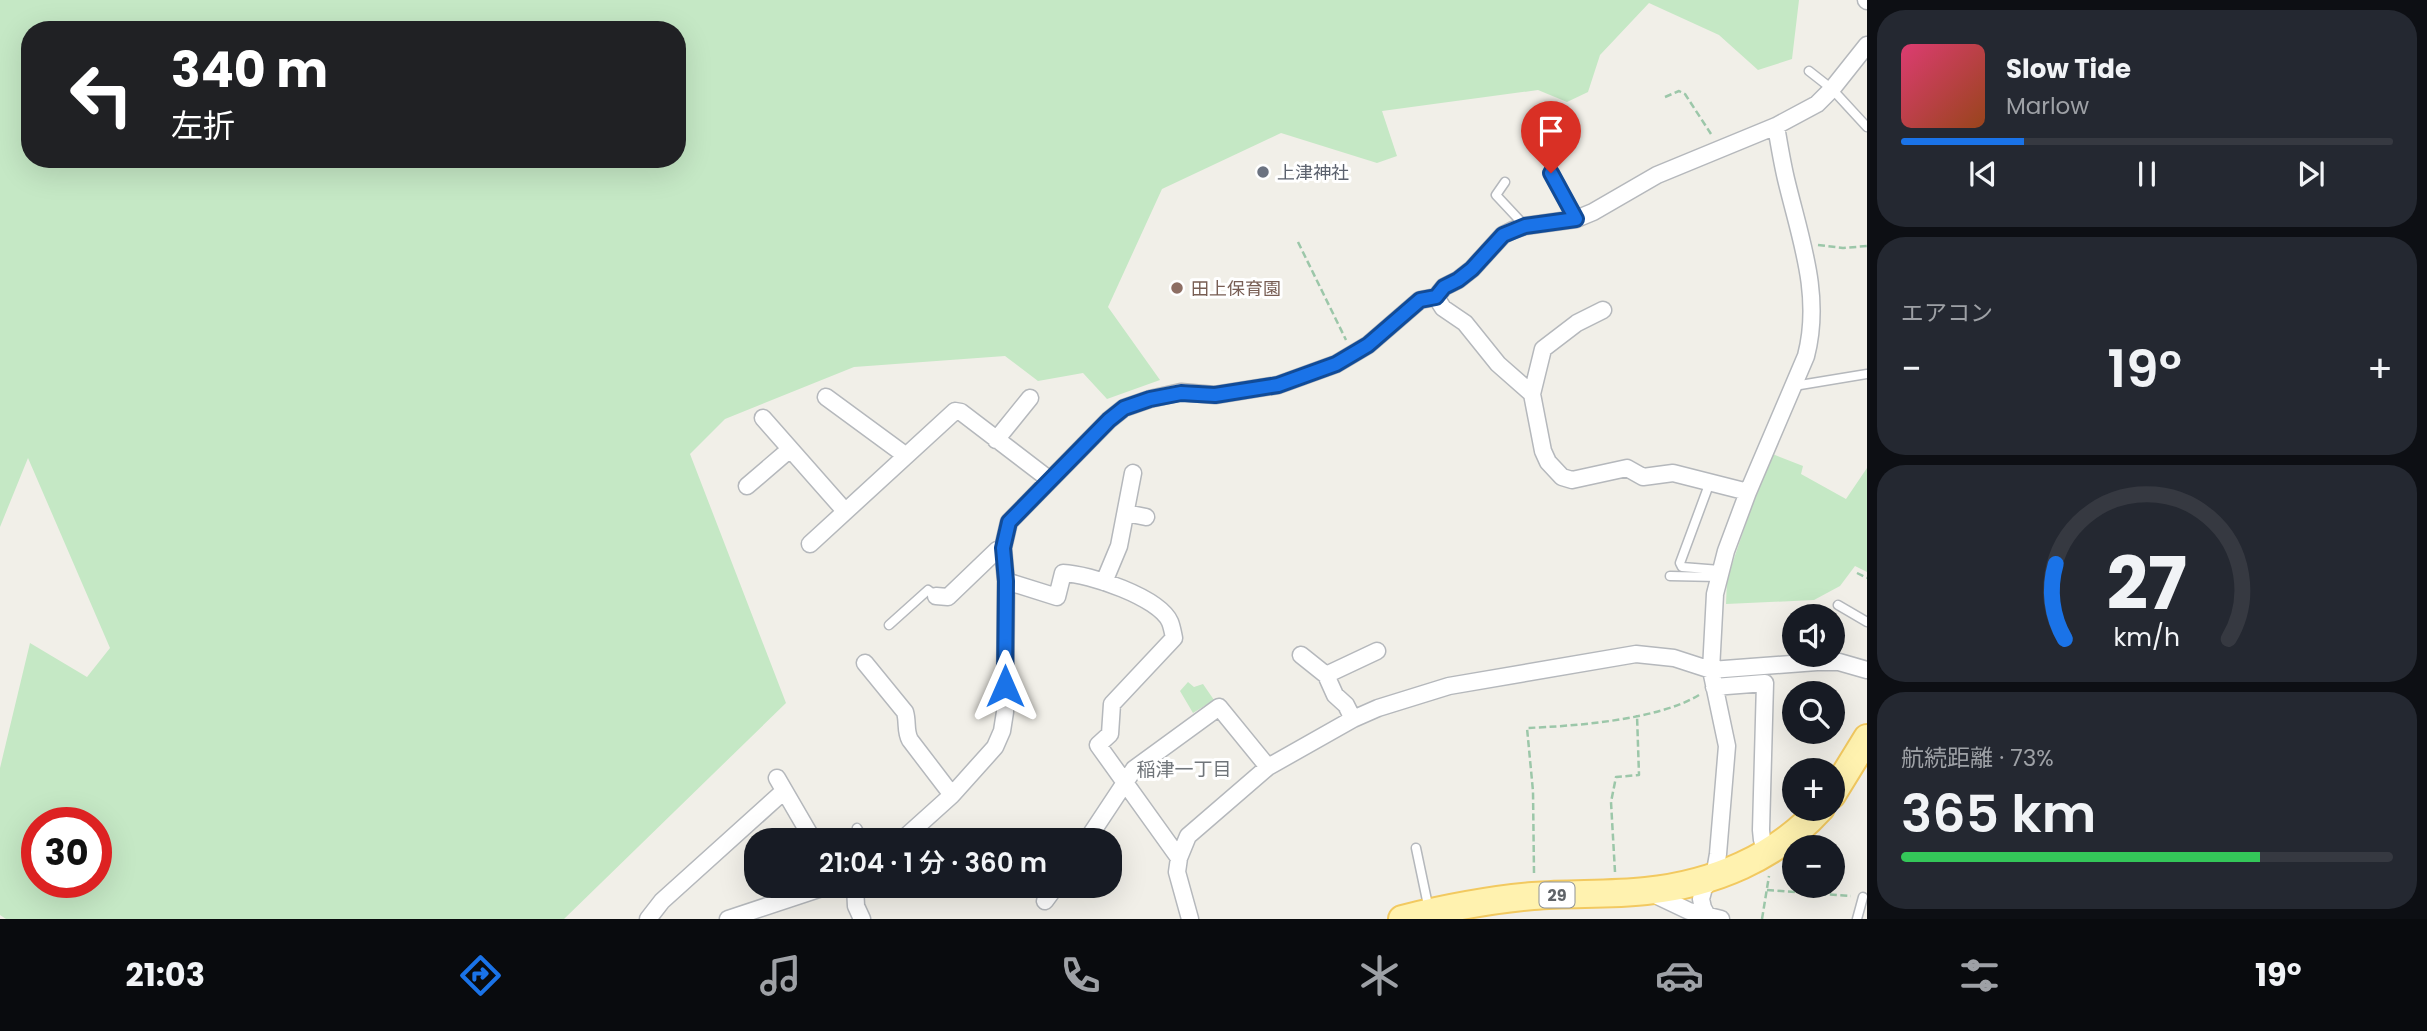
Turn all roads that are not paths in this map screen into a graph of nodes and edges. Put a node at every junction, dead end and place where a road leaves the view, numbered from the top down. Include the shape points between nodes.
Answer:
1 (1867, 45) edge
2 (1809, 71) dead end
3 (1832, 89) junction
4 (1776, 126) junction
5 (1867, 127) edge
6 (1551, 173) dead end
7 (1505, 182) dead end
8 (1576, 219) junction
9 (1525, 226) junction
10 (1436, 297) junction
11 (1603, 310) dead end
12 (1867, 374) edge
13 (1792, 386) junction
14 (1532, 394) junction
15 (826, 397) dead end
16 (1030, 398) dead end
17 (763, 418) dead end
18 (996, 440) junction
19 (789, 450) junction
20 (905, 455) junction
21 (1133, 472) dead end
22 (1050, 480) junction
23 (1710, 482) junction
24 (747, 486) dead end
25 (1748, 492) junction
26 (845, 511) junction
27 (1126, 513) junction
28 (1146, 517) dead end
29 (810, 544) dead end
30 (1003, 548) junction
31 (1720, 574) junction
32 (1670, 576) dead end
33 (1006, 581) junction
34 (1104, 582) junction
35 (936, 596) joint
36 (1845, 610) edge
37 (1867, 622) edge
38 (889, 625) dead end
39 (1377, 651) dead end
40 (1301, 655) dead end
41 (865, 663) dead end
42 (1867, 670) edge
43 (1326, 675) junction
44 (1712, 679) junction
45 (1353, 719) junction
46 (1867, 738) edge
47 (1268, 766) junction
48 (1845, 774) edge
49 (1125, 783) junction
50 (953, 795) junction
51 (1809, 821) edge
52 (806, 828) edge
53 (916, 828) edge
54 (1095, 828) edge
55 (1766, 846) junction
56 (1416, 848) dead end
57 (1179, 858) junction
58 (1714, 877) junction
59 (1646, 891) junction
60 (1853, 896) road end
61 (1865, 897) edge
62 (791, 898) edge
63 (855, 898) edge
64 (1047, 898) edge
65 (1045, 901) dead end
66 (1430, 912) junction
67 (1714, 918) edge
68 (648, 919) edge
69 (727, 919) edge
70 (862, 919) edge
71 (1190, 919) edge
72 (1402, 919) edge
73 (1857, 919) edge

1 - 3 street
2 - 3 lane
3 - 4 street via 1817,104
3 - 5 lane
4 - 8 street via 1657,175
4 - 13 street via 1804,247 1813,310 1806,356
6 - 8 lane
7 - 9 lane via 1496,195
8 - 9 street
9 - 10 street via 1503,235 1472,269
10 - 14 street
10 - 22 street via 1420,300 1354,355 1278,385 1215,395 1181,393 1124,408
11 - 14 street via 1544,349
12 - 13 lane
13 - 25 street
14 - 23 street via 1543,451 1562,477 1572,480 1627,468 1643,477 1673,473
15 - 20 street
16 - 18 street
17 - 19 street
18 - 20 street via 954,411
18 - 22 street
19 - 24 street
19 - 26 street
20 - 26 street
21 - 27 street
22 - 30 street via 1009,522
23 - 25 street
23 - 31 lane via 1680,564
25 - 31 street
26 - 29 street
27 - 28 street
27 - 34 street
30 - 33 street
30 - 35 street via 948,597
31 - 32 lane
31 - 44 street
33 - 34 street via 1057,597 1063,573
33 - 50 street via 1002,731 995,747
34 - 49 street via 1140,595 1170,620 1174,638 1112,705 1110,734 1098,745
35 - 38 lane via 928,590
36 - 37 lane
39 - 43 street
40 - 43 street
41 - 50 street via 905,712 910,740
42 - 44 street via 1817,662
43 - 45 street
44 - 45 street via 1674,658 1636,654 1449,686
44 - 55 street via 1765,683 1761,830
44 - 58 street via 1727,746
45 - 47 street
46 - 48 main road
47 - 49 street via 1219,706 1134,769
47 - 57 street via 1188,836
49 - 54 street
49 - 57 street
50 - 53 street
51 - 55 main road, 29
52 - 68 street via 780,785
55 - 58 main road, 29
56 - 66 lane
57 - 71 street via 1177,872
58 - 59 main road, 29
58 - 67 street via 1701,899
59 - 66 main road, 29 via 1482,901
59 - 67 street
60 - 61 lane
61 - 73 lane
62 - 69 street
63 - 70 street
64 - 65 street
66 - 72 main road, 29

